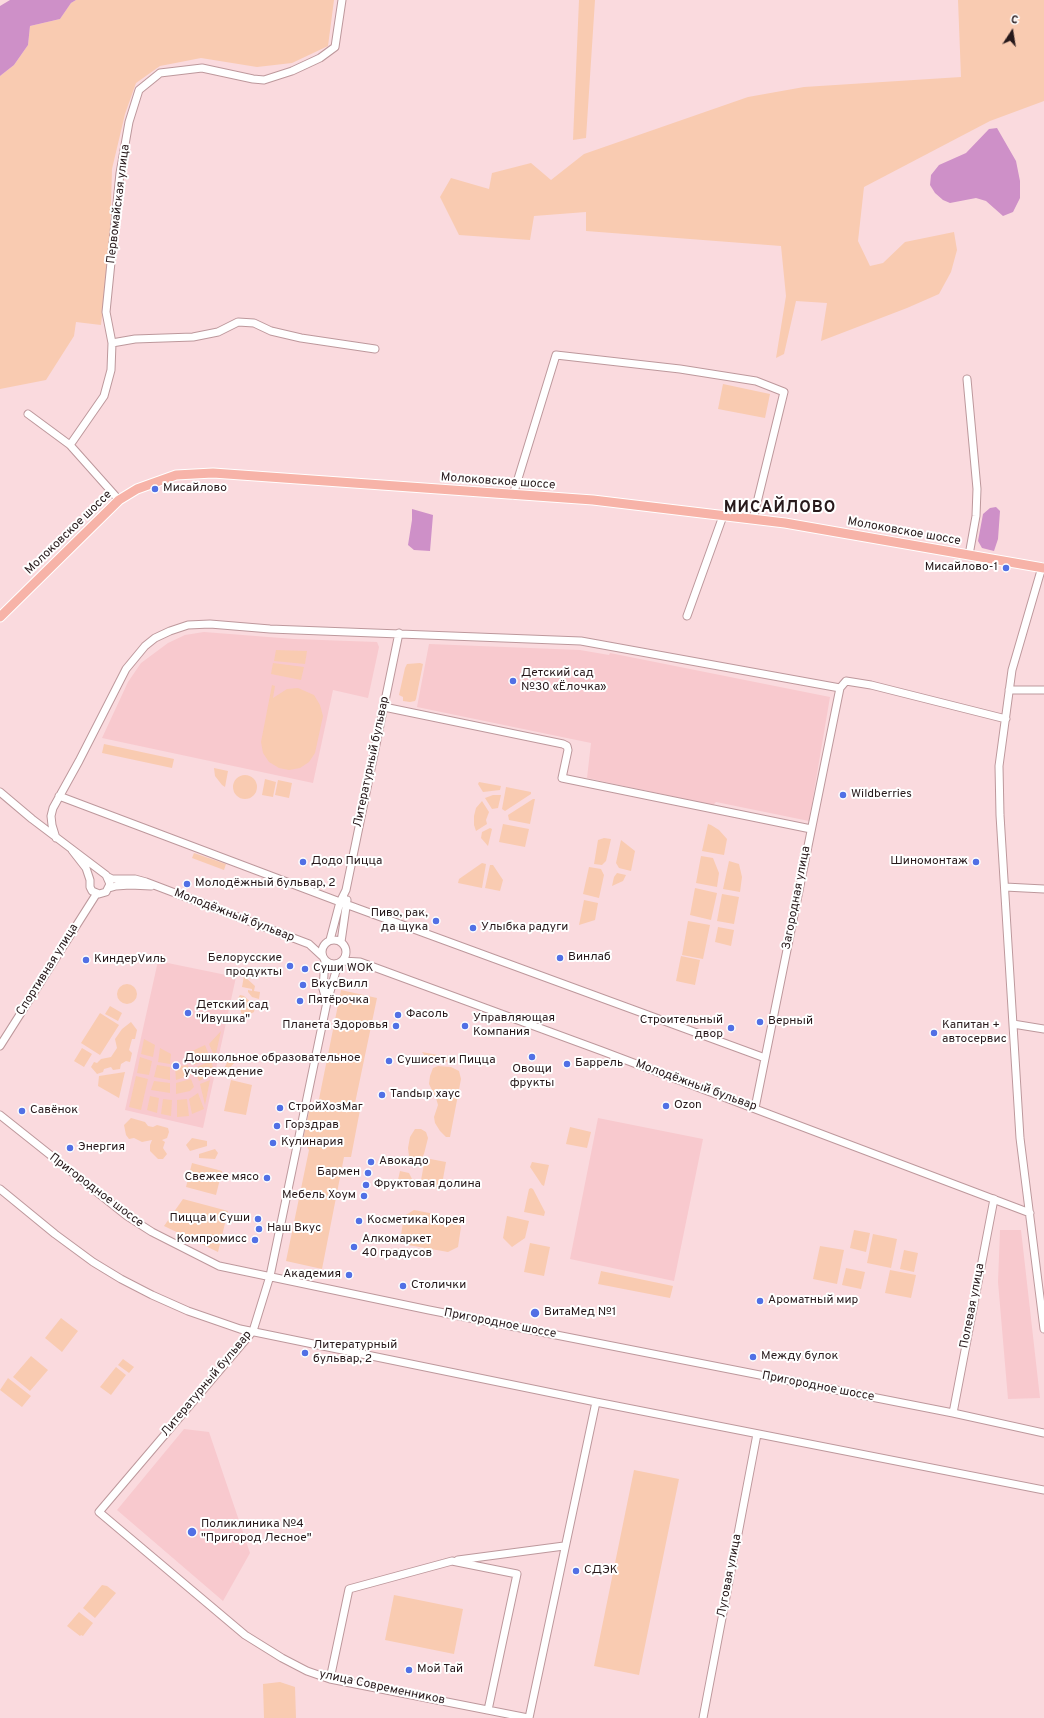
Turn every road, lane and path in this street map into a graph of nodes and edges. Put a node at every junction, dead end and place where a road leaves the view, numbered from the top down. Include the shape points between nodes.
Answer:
1 (342, 0) edge
2 (112, 343) junction
3 (375, 349) dead end
4 (967, 379) dead end
5 (28, 414) dead end
6 (70, 445) junction
7 (513, 495) junction
8 (119, 500) junction
9 (724, 516) junction
10 (753, 519) junction
11 (969, 555) junction
12 (1043, 567) edge
13 (687, 616) dead end
14 (0, 617) edge
15 (399, 633) junction
16 (840, 688) junction
17 (1010, 690) junction
18 (1044, 690) edge
19 (384, 706) junction
20 (1006, 719) junction
21 (0, 792) edge
22 (59, 796) junction
23 (811, 829) junction
24 (56, 838) junction
25 (72, 850) junction
26 (106, 876) junction
27 (90, 880) junction
28 (159, 887) junction
29 (1005, 887) junction
30 (109, 888) junction
31 (1044, 889) edge
32 (346, 890) junction
33 (96, 893) junction
34 (340, 902) junction
35 (348, 905) junction
36 (328, 942) junction
37 (341, 942) junction
38 (309, 944) junction
39 (346, 951) junction
40 (324, 958) junction
41 (360, 962) junction
42 (340, 963) junction
43 (327, 1002) junction
44 (1013, 1024) junction
45 (1044, 1029) edge
46 (0, 1046) edge
47 (765, 1058) junction
48 (755, 1108) junction
49 (0, 1115) edge
50 (0, 1189) edge
51 (994, 1200) junction
52 (1030, 1213) junction
53 (270, 1276) junction
54 (1041, 1289) edge
55 (1044, 1329) edge
56 (253, 1331) junction
57 (596, 1402) junction
58 (953, 1414) junction
59 (1044, 1433) edge
60 (757, 1434) junction
61 (1044, 1490) edge
62 (99, 1512) joint
63 (564, 1546) junction
64 (452, 1561) junction
65 (330, 1678) junction
66 (488, 1710) junction
67 (528, 1718) edge
68 (703, 1718) edge

1 - 2 street, Первомайская улица via 335,47 320,58 292,71 264,80 202,68 160,73 139,90 129,122 120,173 106,312
2 - 3 street via 135,339 193,337 218,332 238,322 254,323 270,331 301,338
2 - 6 street, Первомайская улица via 111,370 104,396
4 - 11 street via 977,489 976,516
5 - 6 street
6 - 8 street
7 - 8 main road, Молоковское шоссе via 213,474 176,475 137,489
7 - 9 main road, Молоковское шоссе via 594,500
7 - 10 street via 556,354 756,381 784,392
8 - 14 main road, Молоковское шоссе
9 - 10 main road, Молоковское шоссе
9 - 13 street
10 - 11 main road, Молоковское шоссе
11 - 12 main road, Молоковское шоссе
12 - 17 street via 1012,670
15 - 16 street via 581,641
15 - 19 street, Литературный бульвар
15 - 22 street via 199,624 170,631 145,646 126,669
16 - 20 street via 846,681 871,685
16 - 23 street, Загородная улица
17 - 18 street
17 - 20 street
19 - 23 street via 563,744 568,750 562,778
19 - 32 street, Литературный бульвар
20 - 29 street via 999,766
21 - 24 street
22 - 24 street via 51,816
22 - 34 street
23 - 47 street, Загородная улица
24 - 25 street
25 - 26 street
25 - 27 street via 86,868
26 - 27 street via 97,874
26 - 28 street, Молодёжный бульвар via 112,879 136,879
26 - 30 street
27 - 33 street via 91,889
28 - 30 street, Молодёжный бульвар via 130,885
28 - 38 street, Молодёжный бульвар
29 - 31 street
29 - 44 street
30 - 33 street via 104,893
32 - 34 street, Литературный бульвар
32 - 35 street, Литературный бульвар
33 - 46 street, Спортивная улица
34 - 35 street
34 - 36 street, Литературный бульвар
35 - 37 street, Литературный бульвар
35 - 47 street
36 - 37 street
36 - 38 street, Молодёжный бульвар
36 - 40 street via 322,950
37 - 39 street
38 - 40 street, Молодёжный бульвар
39 - 41 street, Молодёжный бульвар
39 - 42 street
40 - 42 street via 329,964
40 - 43 street, Литературный бульвар via 323,989
41 - 42 street, Молодёжный бульвар
41 - 48 street, Молодёжный бульвар
42 - 43 street, Литературный бульвар
43 - 53 street, Литературный бульвар
44 - 45 street
44 - 52 street via 1020,1138
47 - 48 street, Загородная улица
48 - 51 street, Молодёжный бульвар
49 - 53 street, Пригородное шоссе via 127,1216 152,1232 219,1266
50 - 56 street via 55,1234 121,1279 188,1311
51 - 52 street, Молодёжный бульвар
51 - 58 street, Полевая улица
52 - 54 street
53 - 56 street, Литературный бульвар
53 - 58 street, Пригородное шоссе
54 - 55 street
56 - 57 street
56 - 62 street, Литературный бульвар
57 - 60 street
57 - 63 street
58 - 59 street, Пригородное шоссе
60 - 61 street
60 - 68 street, Луговая улица
62 - 65 street, улица Современников via 245,1635 307,1671
63 - 64 street
63 - 67 street
64 - 65 street via 349,1589
64 - 66 street via 517,1574
65 - 66 street, улица Современников
66 - 67 street, улица Современников

